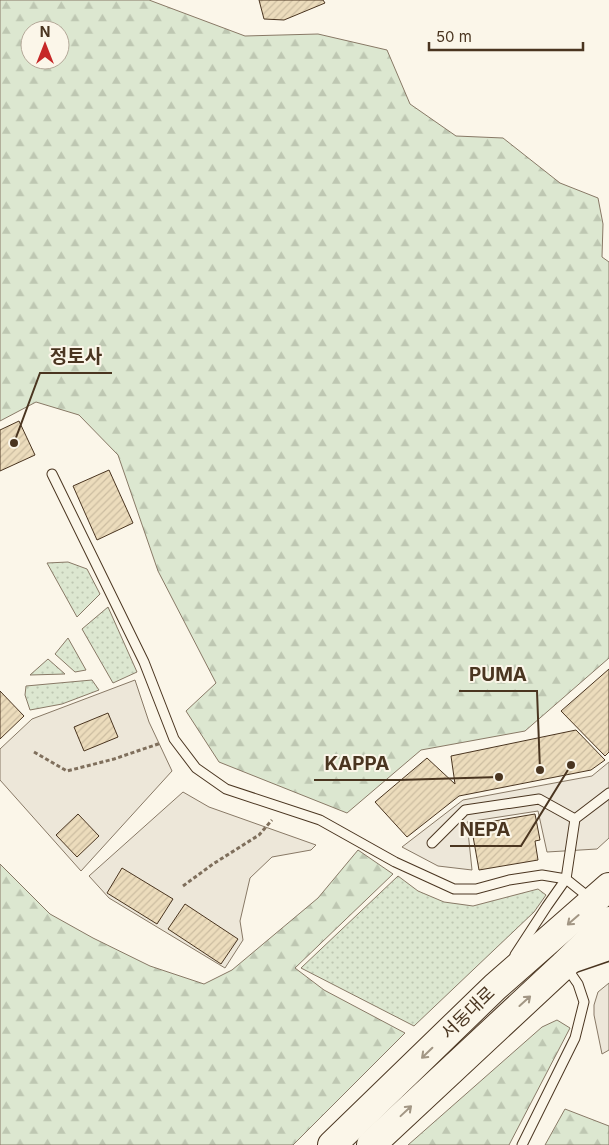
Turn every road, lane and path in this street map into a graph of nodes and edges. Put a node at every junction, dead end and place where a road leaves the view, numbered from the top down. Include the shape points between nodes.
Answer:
1 (52, 474) dead end
2 (174, 739) junction
3 (34, 752) dead end
4 (609, 793) edge
5 (282, 808) junction
6 (574, 819) junction
7 (432, 844) dead end
8 (566, 879) junction
9 (183, 886) dead end
10 (604, 908) edge
11 (609, 950) edge
12 (564, 965) junction
13 (495, 987) junction
14 (332, 1145) edge
15 (371, 1145) edge
16 (522, 1145) edge

1 - 2 lane via 144,662
2 - 3 path via 67,771
2 - 5 lane via 196,768 226,789
4 - 6 lane
5 - 8 lane via 320,820 394,862 454,888 476,888 542,875
5 - 9 path via 260,835
6 - 7 lane via 539,799 465,810
6 - 8 lane
8 - 10 lane
8 - 13 lane
10 - 12 main road, 서동대로
10 -> 13 main road, 서동대로
11 - 12 street
15 -> 12 main road, 서동대로
12 - 16 lane via 578,984 584,1002 574,1038
13 -> 14 main road, 서동대로

